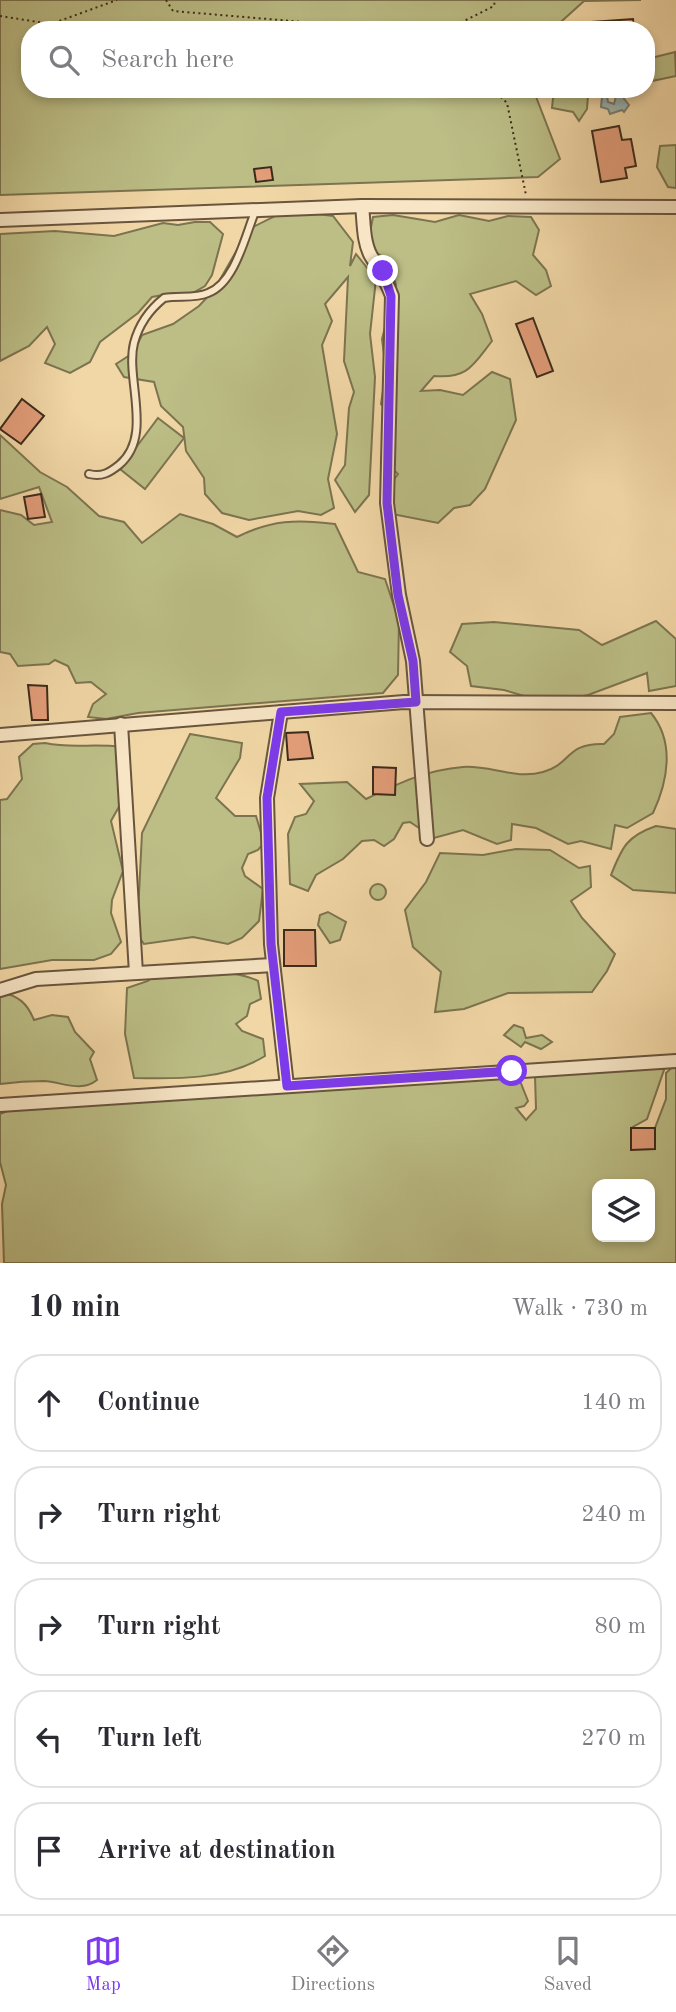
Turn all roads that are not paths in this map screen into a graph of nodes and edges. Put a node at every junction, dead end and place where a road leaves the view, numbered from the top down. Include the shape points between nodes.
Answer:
1 (362, 206) junction
2 (676, 207) edge
3 (255, 212) junction
4 (0, 220) edge
5 (89, 474) dead end
6 (416, 702) junction
7 (676, 703) edge
8 (281, 712) junction
9 (121, 724) junction
10 (0, 735) edge
11 (427, 839) dead end
12 (273, 965) junction
13 (136, 973) junction
14 (0, 990) edge
15 (676, 1061) edge
16 (287, 1086) junction
17 (0, 1105) edge

1 - 2 street
1 - 3 street
1 - 6 street via 370,255 383,271 391,296 387,503
3 - 4 street
3 - 5 lane via 234,263 217,289 164,298 141,322 133,346 131,448 110,472
6 - 7 street
6 - 8 street
6 - 11 street
8 - 9 street
8 - 12 street via 267,798
9 - 10 street
9 - 13 street
12 - 13 street
12 - 16 street
13 - 14 street via 36,979
15 - 16 street
16 - 17 street

